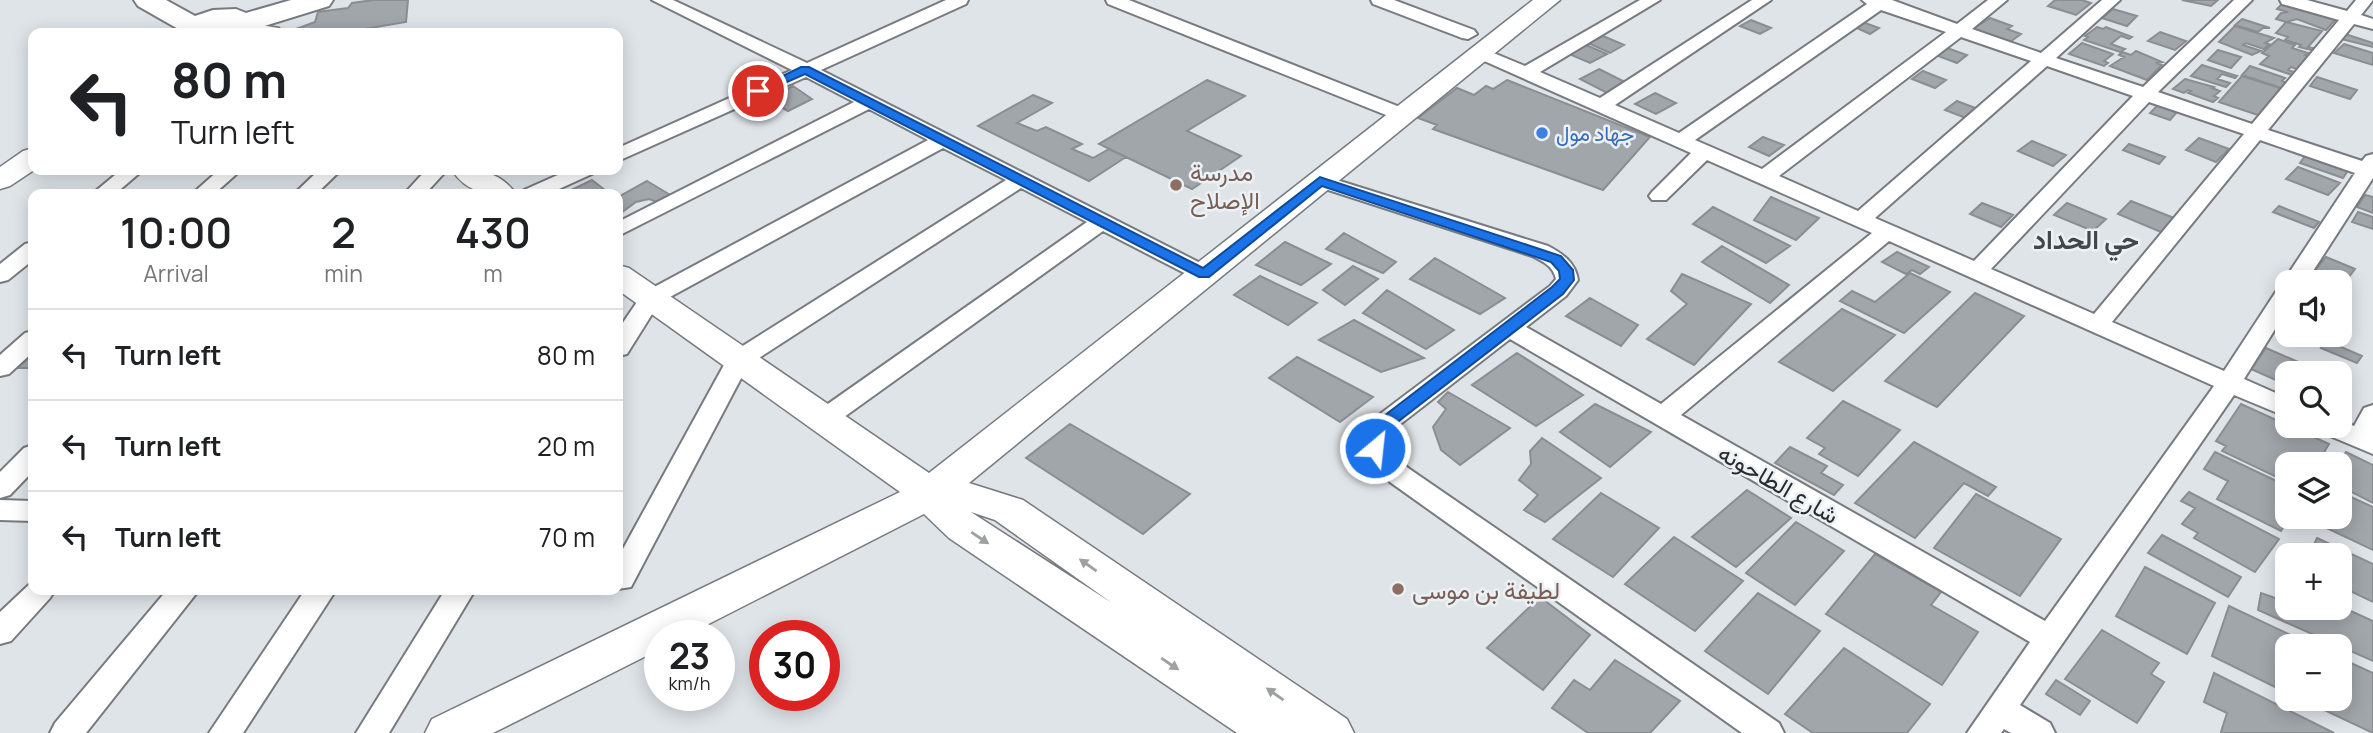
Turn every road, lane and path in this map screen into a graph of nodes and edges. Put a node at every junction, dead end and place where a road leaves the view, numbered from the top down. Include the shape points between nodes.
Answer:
1 (148, 0) edge
2 (185, 0) edge
3 (297, 0) edge
4 (320, 0) edge
5 (660, 0) edge
6 (960, 0) edge
7 (1114, 0) edge
8 (1379, 0) edge
9 (1548, 0) edge
10 (1651, 0) edge
11 (1763, 0) edge
12 (1999, 0) edge
13 (2112, 0) edge
14 (2244, 0) edge
15 (2288, 0) edge
16 (2365, 0) edge
17 (1878, 1) edge
18 (2350, 18) junction
19 (2373, 24) edge
20 (219, 26) edge
21 (1958, 30) junction
22 (1474, 43) junction
23 (2045, 60) junction
24 (805, 69) junction
25 (1526, 72) junction
26 (2146, 94) junction
27 (868, 102) junction
28 (1602, 105) junction
29 (1403, 115) junction
30 (2254, 131) junction
31 (943, 140) junction
32 (1682, 140) junction
33 (1706, 150) junction
34 (623, 153) edge
35 (28, 160) edge
36 (2371, 167) edge
37 (127, 175) edge
38 (225, 175) edge
39 (325, 175) edge
40 (432, 175) edge
41 (473, 175) edge
42 (574, 175) edge
43 (1765, 177) junction
44 (0, 180) edge
45 (1020, 180) junction
46 (1320, 181) junction
47 (108, 189) edge
48 (208, 189) edge
49 (310, 189) edge
50 (419, 189) edge
51 (494, 189) edge
52 (542, 189) edge
53 (1659, 196) dead end
54 (1860, 220) junction
55 (1102, 222) junction
56 (623, 227) edge
57 (1886, 232) junction
58 (28, 253) edge
59 (2302, 270) edge
60 (1976, 272) junction
61 (1, 273) edge
62 (28, 274) edge
63 (1204, 274) junction
64 (623, 278) edge
65 (651, 298) junction
66 (2275, 311) edge
67 (2097, 325) junction
68 (1509, 328) junction
69 (623, 340) edge
70 (28, 343) edge
71 (738, 359) junction
72 (0, 368) edge
73 (2229, 383) junction
74 (2275, 403) edge
75 (2373, 414) edge
76 (1663, 416) junction
77 (824, 419) junction
78 (2366, 442) edge
79 (28, 460) edge
80 (0, 488) edge
81 (930, 493) junction
82 (0, 510) edge
83 (28, 511) edge
84 (626, 551) edge
85 (35, 595) edge
86 (180, 595) edge
87 (318, 595) edge
88 (457, 595) edge
89 (0, 632) edge
90 (2049, 638) junction
91 (1991, 721) edge
92 (66, 733) edge
93 (225, 733) edge
94 (372, 733) edge
95 (447, 733) edge
96 (1274, 733) edge
97 (1331, 733) edge
98 (1768, 733) edge
99 (2039, 733) edge

1 - 20 main road
2 - 20 main road
3 - 20 main road
4 - 20 main road
5 - 24 street
6 - 24 street
7 - 29 street
8 - 22 street
9 - 22 street
10 - 25 street
11 - 28 street
12 - 21 street
13 - 23 street
14 - 26 street
15 - 18 street
16 - 18 street
17 - 21 street
17 - 32 street
18 - 19 street
18 - 30 street
21 - 23 street
21 - 43 street
22 - 25 street
22 - 29 street
23 - 26 street
23 - 54 street
24 - 27 street
24 - 34 street
25 - 28 street
26 - 30 street
26 - 60 street
27 - 31 street
27 - 56 street
28 - 32 street
29 - 46 street
30 - 36 street
30 - 67 street
31 - 45 street
31 - 65 street
32 - 33 street
33 - 43 street
33 - 53 street
35 - 44 street
36 - 59 street
37 - 47 street
38 - 48 street
39 - 49 street
40 - 50 street
41 - 51 street
42 - 52 street
43 - 54 street
45 - 55 street
45 - 71 street
46 - 63 street
46 - 68 street via 1556,259 1566,270 1567,280
54 - 57 street
55 - 63 street
55 - 77 street
57 - 60 street
57 - 76 street
58 - 61 street
60 - 67 street
61 - 62 street
63 - 81 street
64 - 65 street
65 - 69 street
65 - 71 street
66 - 73 street
67 - 73 street
68 - 76 street, شارع الطاحونه
68 - 98 street via 1377,433 1375,448 1383,463
70 - 72 street
71 - 77 street
71 - 84 street
73 - 74 street
73 - 90 street
75 - 78 street
76 - 90 street, شارع الطاحونه
77 - 81 street
79 - 80 street
81 - 95 street via 880,522
81 -> 96 street via 963,527
97 -> 81 street via 1009,510 978,498
82 - 83 street
85 - 89 street
86 - 92 street
87 - 93 street
88 - 94 street
90 - 91 street
91 - 99 street

